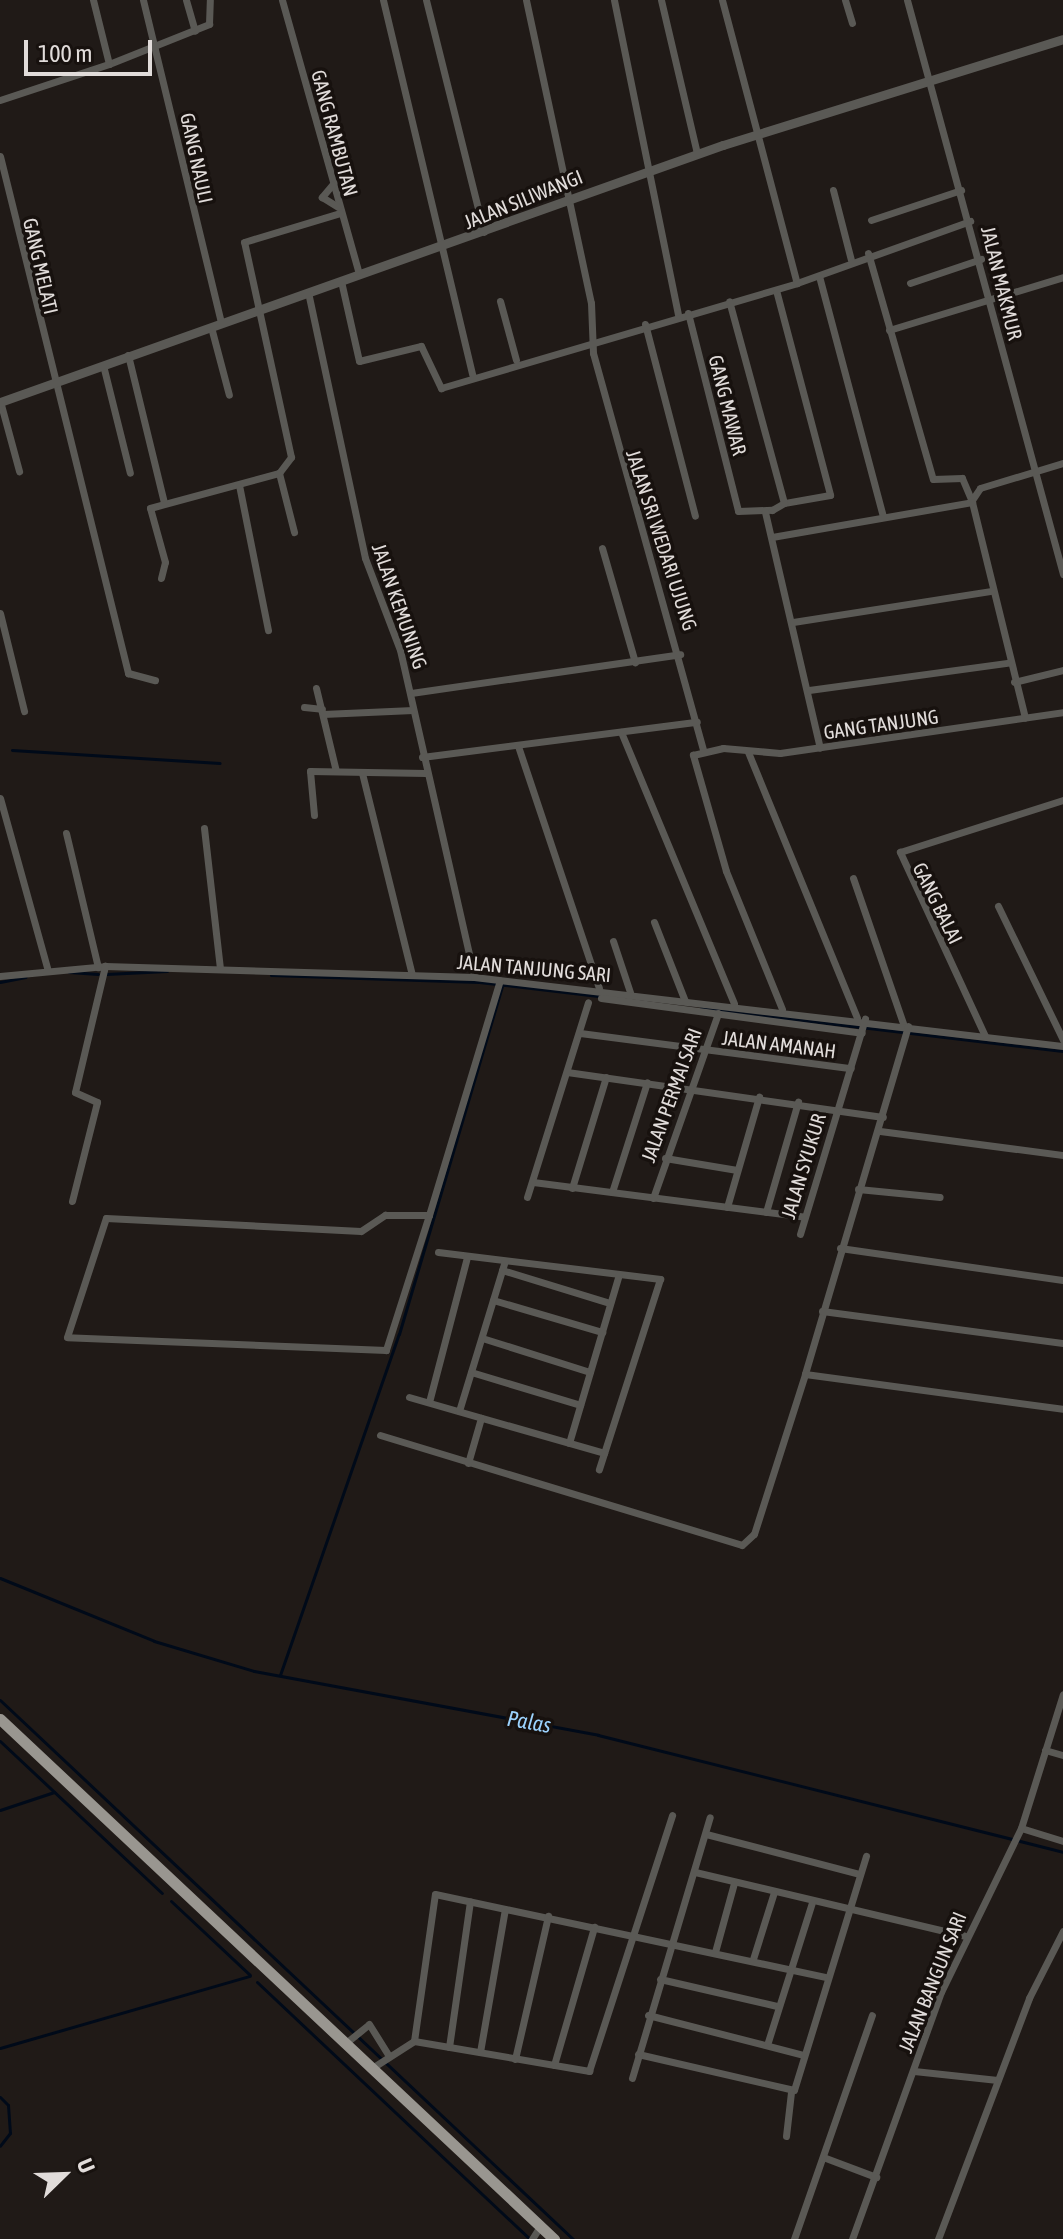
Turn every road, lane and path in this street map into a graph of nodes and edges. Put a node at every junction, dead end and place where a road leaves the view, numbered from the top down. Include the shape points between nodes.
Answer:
1 (93, 0) edge
2 (143, 0) edge
3 (186, 0) edge
4 (210, 0) edge
5 (282, 0) edge
6 (383, 0) edge
7 (426, 0) edge
8 (526, 0) edge
9 (614, 0) edge
10 (661, 0) edge
11 (722, 0) edge
12 (845, 0) edge
13 (907, 0) edge
14 (852, 23) dead end
15 (195, 31) junction
16 (1063, 39) edge
17 (157, 47) junction
18 (109, 64) junction
19 (934, 82) junction
20 (0, 100) edge
21 (763, 137) junction
22 (697, 154) junction
23 (0, 156) edge
24 (649, 171) junction
25 (833, 190) dead end
26 (961, 190) junction
27 (571, 199) junction
28 (339, 210) junction
29 (871, 220) dead end
30 (970, 221) junction
31 (484, 232) junction
32 (441, 249) junction
33 (868, 253) junction
34 (981, 259) junction
35 (851, 260) junction
36 (359, 274) junction
37 (819, 276) junction
38 (1063, 277) edge
39 (341, 281) junction
40 (797, 283) junction
41 (910, 283) dead end
42 (776, 290) junction
43 (308, 292) junction
44 (990, 300) junction
45 (500, 301) dead end
46 (729, 301) junction
47 (258, 309) junction
48 (688, 313) junction
49 (678, 315) junction
50 (221, 322) junction
51 (645, 324) junction
52 (211, 327) junction
53 (889, 330) junction
54 (593, 340) junction
55 (128, 355) junction
56 (516, 360) junction
57 (103, 365) junction
58 (472, 375) junction
59 (52, 383) junction
60 (229, 395) dead end
61 (0, 402) edge
62 (1063, 463) edge
63 (19, 471) dead end
64 (1035, 472) junction
65 (130, 473) dead end
66 (279, 473) junction
67 (239, 485) junction
68 (972, 502) junction
69 (164, 503) junction
70 (784, 503) junction
71 (765, 512) junction
72 (695, 516) dead end
73 (883, 517) junction
74 (294, 532) dead end
75 (772, 537) junction
76 (602, 548) dead end
77 (1063, 574) edge
78 (161, 578) dead end
79 (992, 591) junction
80 (0, 613) edge
81 (793, 622) junction
82 (268, 630) dead end
83 (680, 654) junction
84 (635, 662) junction
85 (1007, 663) junction
86 (1063, 670) edge
87 (155, 680) dead end
88 (1014, 682) junction
89 (316, 688) dead end
90 (809, 690) junction
91 (411, 693) junction
92 (304, 707) dead end
93 (413, 710) junction
94 (24, 711) dead end
95 (322, 711) junction
96 (1063, 712) edge
97 (1025, 718) junction
98 (697, 722) junction
99 (621, 732) junction
100 (518, 746) junction
101 (820, 748) junction
102 (703, 750) junction
103 (748, 752) junction
104 (422, 757) junction
105 (336, 771) junction
106 (362, 773) junction
107 (426, 773) junction
108 (0, 798) edge
109 (1063, 800) edge
110 (314, 815) dead end
111 (204, 828) dead end
112 (66, 833) dead end
113 (853, 878) dead end
114 (998, 906) dead end
115 (654, 922) dead end
116 (613, 941) dead end
117 (101, 966) junction
118 (47, 968) junction
119 (220, 969) junction
120 (412, 975) junction
121 (0, 976) edge
122 (474, 977) junction
123 (499, 984) junction
124 (599, 988) junction
125 (627, 995) junction
126 (601, 998) dead end
127 (685, 1001) junction
128 (588, 1002) dead end
129 (734, 1003) junction
130 (720, 1008) junction
131 (782, 1009) junction
132 (863, 1025) junction
133 (906, 1026) junction
134 (580, 1033) junction
135 (985, 1036) junction
136 (1063, 1043) edge
137 (703, 1050) junction
138 (851, 1068) junction
139 (567, 1072) junction
140 (606, 1077) junction
141 (647, 1082) junction
142 (687, 1088) junction
143 (759, 1097) junction
144 (798, 1102) junction
145 (838, 1107) junction
146 (883, 1117) junction
147 (880, 1131) junction
148 (1063, 1155) edge
149 (665, 1158) junction
150 (737, 1170) junction
151 (533, 1182) junction
152 (572, 1188) junction
153 (858, 1189) junction
154 (612, 1192) junction
155 (527, 1197) dead end
156 (940, 1197) dead end
157 (653, 1198) junction
158 (72, 1201) dead end
159 (727, 1207) junction
160 (766, 1212) junction
161 (429, 1215) junction
162 (805, 1217) junction
163 (800, 1234) dead end
164 (840, 1248) junction
165 (438, 1252) dead end
166 (467, 1257) junction
167 (504, 1266) junction
168 (619, 1274) junction
169 (1063, 1280) edge
170 (493, 1300) junction
171 (610, 1303) junction
172 (822, 1311) junction
173 (602, 1332) junction
174 (482, 1338) junction
175 (1063, 1343) edge
176 (471, 1372) junction
177 (590, 1372) junction
178 (805, 1374) junction
179 (409, 1397) dead end
180 (429, 1402) junction
181 (580, 1405) junction
182 (1063, 1409) edge
183 (459, 1411) junction
184 (481, 1418) junction
185 (380, 1435) dead end
186 (569, 1443) junction
187 (604, 1453) junction
188 (468, 1463) junction
189 (599, 1469) dead end
190 (1063, 1694) edge
191 (0, 1719) edge
192 (1045, 1750) junction
193 (1063, 1755) edge
194 (672, 1815) dead end
195 (710, 1817) dead end
196 (1021, 1830) junction
197 (706, 1834) junction
198 (1063, 1841) edge
199 (866, 1856) dead end
200 (695, 1872) junction
201 (860, 1874) junction
202 (734, 1883) junction
203 (774, 1892) junction
204 (470, 1902) junction
205 (812, 1902) junction
206 (505, 1909) junction
207 (849, 1911) junction
208 (548, 1916) junction
209 (594, 1927) junction
210 (633, 1931) junction
211 (1063, 1931) edge
212 (965, 1936) junction
213 (674, 1940) junction
214 (715, 1952) junction
215 (753, 1959) junction
216 (787, 1968) junction
217 (827, 1977) junction
218 (660, 1979) junction
219 (777, 2006) junction
220 (648, 2015) junction
221 (872, 2015) dead end
222 (414, 2041) junction
223 (347, 2042) junction
224 (767, 2045) junction
225 (449, 2047) junction
226 (480, 2052) junction
227 (638, 2054) junction
228 (388, 2055) junction
229 (804, 2055) junction
230 (515, 2059) junction
231 (554, 2065) junction
232 (372, 2068) junction
233 (914, 2071) junction
234 (632, 2078) dead end
235 (998, 2080) junction
236 (791, 2092) junction
237 (786, 2136) dead end
238 (823, 2157) junction
239 (876, 2177) junction
240 (536, 2233) edge
241 (554, 2239) edge
242 (794, 2239) edge
243 (852, 2239) edge
244 (938, 2239) edge

1 - 18 street
2 - 17 street, GANG NAULI
3 - 15 street
4 - 15 street via 213,21
5 - 28 street, GANG RAMBUTAN
6 - 32 street
7 - 31 street
8 - 27 street, JALAN SRI WEDARI UJUNG
9 - 24 street
10 - 22 street
11 - 21 street
12 - 14 street
13 - 19 street, JALAN MAKMUR
15 - 17 street
16 - 19 street, JALAN SILIWANGI
17 - 18 street
17 - 50 street, GANG NAULI
18 - 20 street
19 - 21 street, JALAN SILIWANGI
19 - 26 street, JALAN MAKMUR
21 - 22 street, JALAN SILIWANGI
21 - 40 street
22 - 24 street, JALAN SILIWANGI
23 - 59 street, GANG MELATI
24 - 27 street, JALAN SILIWANGI
24 - 49 street
25 - 35 street
26 - 29 street
26 - 30 street, JALAN MAKMUR
27 - 31 street, JALAN SILIWANGI
27 - 54 street, JALAN SRI WEDARI UJUNG
28 - 36 street, GANG RAMBUTAN
28 - 47 street via 244,242
30 - 33 street
30 - 34 street, JALAN MAKMUR
31 - 32 street, JALAN SILIWANGI
32 - 36 street, JALAN SILIWANGI
32 - 58 street
33 - 35 street
33 - 53 street
34 - 41 street
34 - 44 street, JALAN MAKMUR
35 - 37 street
36 - 39 street, JALAN SILIWANGI
37 - 40 street
37 - 73 street
38 - 44 street
39 - 43 street, JALAN SILIWANGI
39 - 58 street via 359,361 421,346 438,387
40 - 42 street
42 - 46 street
42 - 70 street via 830,495
43 - 47 street, JALAN SILIWANGI
43 - 91 street, JALAN KEMUNING via 365,558
44 - 53 street
44 - 64 street, JALAN MAKMUR
45 - 56 street
46 - 48 street
46 - 70 street
47 - 50 street, JALAN SILIWANGI
47 - 66 street via 292,444
48 - 49 street
48 - 71 street, GANG MAWAR via 736,505 744,516
49 - 51 street
50 - 52 street, JALAN SILIWANGI
51 - 54 street
51 - 72 street
52 - 55 street, JALAN SILIWANGI
52 - 60 street
53 - 68 street via 933,479 962,478
54 - 56 street
54 - 83 street, JALAN SRI WEDARI UJUNG via 630,504 655,558
55 - 57 street, JALAN SILIWANGI
55 - 69 street
56 - 58 street
57 - 59 street, JALAN SILIWANGI
57 - 65 street
59 - 61 street, JALAN SILIWANGI
59 - 87 street, GANG MELATI via 128,673
61 - 63 street
62 - 64 street
64 - 68 street via 975,490
64 - 77 street, JALAN MAKMUR
66 - 67 street
66 - 74 street
67 - 69 street
67 - 82 street
68 - 73 street
68 - 79 street
69 - 78 street via 148,510 165,562
70 - 71 street
71 - 75 street
73 - 75 street
75 - 81 street
76 - 84 street
79 - 81 street
79 - 85 street
80 - 94 street
81 - 90 street
83 - 84 street
83 - 98 street, JALAN SRI WEDARI UJUNG
84 - 91 street
85 - 88 street
85 - 90 street
86 - 88 street
88 - 97 street
89 - 95 street
90 - 101 street
91 - 93 street, JALAN KEMUNING
92 - 95 street
93 - 95 street
93 - 104 street, JALAN KEMUNING
95 - 105 street
96 - 97 street, GANG TANJUNG
97 - 101 street, GANG TANJUNG
98 - 99 street
98 - 102 street, JALAN SRI WEDARI UJUNG
99 - 100 street
99 - 129 street
100 - 104 street
100 - 124 street
101 - 103 street, GANG TANJUNG
102 - 103 street, GANG TANJUNG
102 - 131 street via 693,755 708,817
103 - 132 street
104 - 107 street, JALAN KEMUNING
105 - 106 street
105 - 110 street via 307,772
106 - 107 street
106 - 120 street
107 - 122 street, JALAN KEMUNING
108 - 118 street
109 - 135 street, GANG BALAI via 900,852
111 - 119 street
112 - 117 street
113 - 133 street
114 - 136 street
115 - 127 street
116 - 125 street
117 - 118 street, JALAN TANJUNG SARI
117 - 119 street, JALAN TANJUNG SARI
117 - 158 street via 75,1092 97,1102
118 - 121 street, JALAN TANJUNG SARI
119 - 120 street, JALAN TANJUNG SARI
120 - 122 street, JALAN TANJUNG SARI
122 - 123 street, JALAN TANJUNG SARI
123 - 124 street, JALAN TANJUNG SARI
123 - 161 street
124 - 125 street, JALAN TANJUNG SARI
125 - 126 street
125 - 127 street, JALAN TANJUNG SARI
125 - 130 street
127 - 130 street, JALAN TANJUNG SARI
128 - 134 street
129 - 130 street, JALAN TANJUNG SARI
129 - 131 street, JALAN TANJUNG SARI
130 - 132 street
130 - 137 street, JALAN PERMAI SARI
131 - 132 street, JALAN TANJUNG SARI
132 - 133 street, JALAN TANJUNG SARI
132 - 138 street, JALAN SYUKUR
133 - 135 street, JALAN TANJUNG SARI
133 - 146 street
134 - 137 street, JALAN AMANAH
134 - 139 street
135 - 136 street, JALAN TANJUNG SARI
137 - 138 street, JALAN AMANAH
137 - 142 street, JALAN PERMAI SARI
138 - 145 street, JALAN SYUKUR
139 - 140 street
139 - 151 street
140 - 141 street
140 - 152 street
141 - 142 street
141 - 154 street
142 - 143 street
142 - 149 street, JALAN PERMAI SARI
143 - 144 street
143 - 150 street
144 - 145 street
144 - 160 street
145 - 146 street
145 - 162 street, JALAN SYUKUR
146 - 147 street
147 - 148 street
147 - 153 street
149 - 150 street
149 - 157 street, JALAN PERMAI SARI
150 - 159 street
151 - 152 street
151 - 155 street
152 - 154 street
153 - 156 street
153 - 164 street
154 - 157 street
157 - 159 street
159 - 160 street
160 - 162 street
161 - 161 street via 386,1350 67,1337 106,1218 361,1231 385,1215
162 - 163 street, JALAN SYUKUR
164 - 169 street
164 - 172 street
165 - 166 street
166 - 167 street
166 - 180 street
167 - 168 street
167 - 170 street
167 - 171 street
168 - 171 street
168 - 187 street via 660,1279
170 - 173 street
170 - 174 street
171 - 173 street
172 - 175 street
172 - 178 street
173 - 177 street
174 - 176 street
174 - 177 street
176 - 181 street
176 - 183 street
177 - 181 street
178 - 182 street
178 - 188 street via 754,1534 742,1545
179 - 180 street
180 - 183 street
181 - 186 street
183 - 184 street
184 - 186 street
184 - 188 street
185 - 188 street
186 - 187 street
187 - 189 street
190 - 192 street, JALAN BANGUN SARI
191 - 223 main road
192 - 193 street
192 - 196 street, JALAN BANGUN SARI
194 - 210 street
195 - 197 street
196 - 198 street
196 - 212 street, JALAN BANGUN SARI
197 - 200 street
197 - 201 street
199 - 201 street
200 - 202 street
200 - 213 street
201 - 207 street
202 - 203 street
202 - 214 street
203 - 205 street
203 - 215 street
204 - 206 street
204 - 222 street via 435,1894
204 - 225 street
205 - 207 street
205 - 216 street
206 - 208 street
206 - 226 street
207 - 212 street
207 - 217 street
208 - 209 street
208 - 230 street
209 - 210 street
209 - 231 street
210 - 213 street
210 - 231 street via 591,2070
211 - 235 street
212 - 233 street, JALAN BANGUN SARI
213 - 214 street
213 - 218 street
214 - 215 street
215 - 216 street
216 - 217 street
216 - 219 street
217 - 229 street
218 - 219 street
218 - 220 street
219 - 224 street
220 - 224 street
220 - 227 street
221 - 238 street
222 - 225 street
222 - 228 street
223 - 228 street via 369,2024
223 - 232 main road
224 - 229 street
225 - 226 street
226 - 230 street
227 - 234 street
227 - 236 street
228 - 232 street
229 - 236 street
230 - 231 street
232 - 240 main road
233 - 235 street
233 - 239 street, JALAN BANGUN SARI
235 - 244 street
236 - 237 street
238 - 239 street
238 - 242 street
239 - 243 street, JALAN BANGUN SARI
240 - 241 main road

